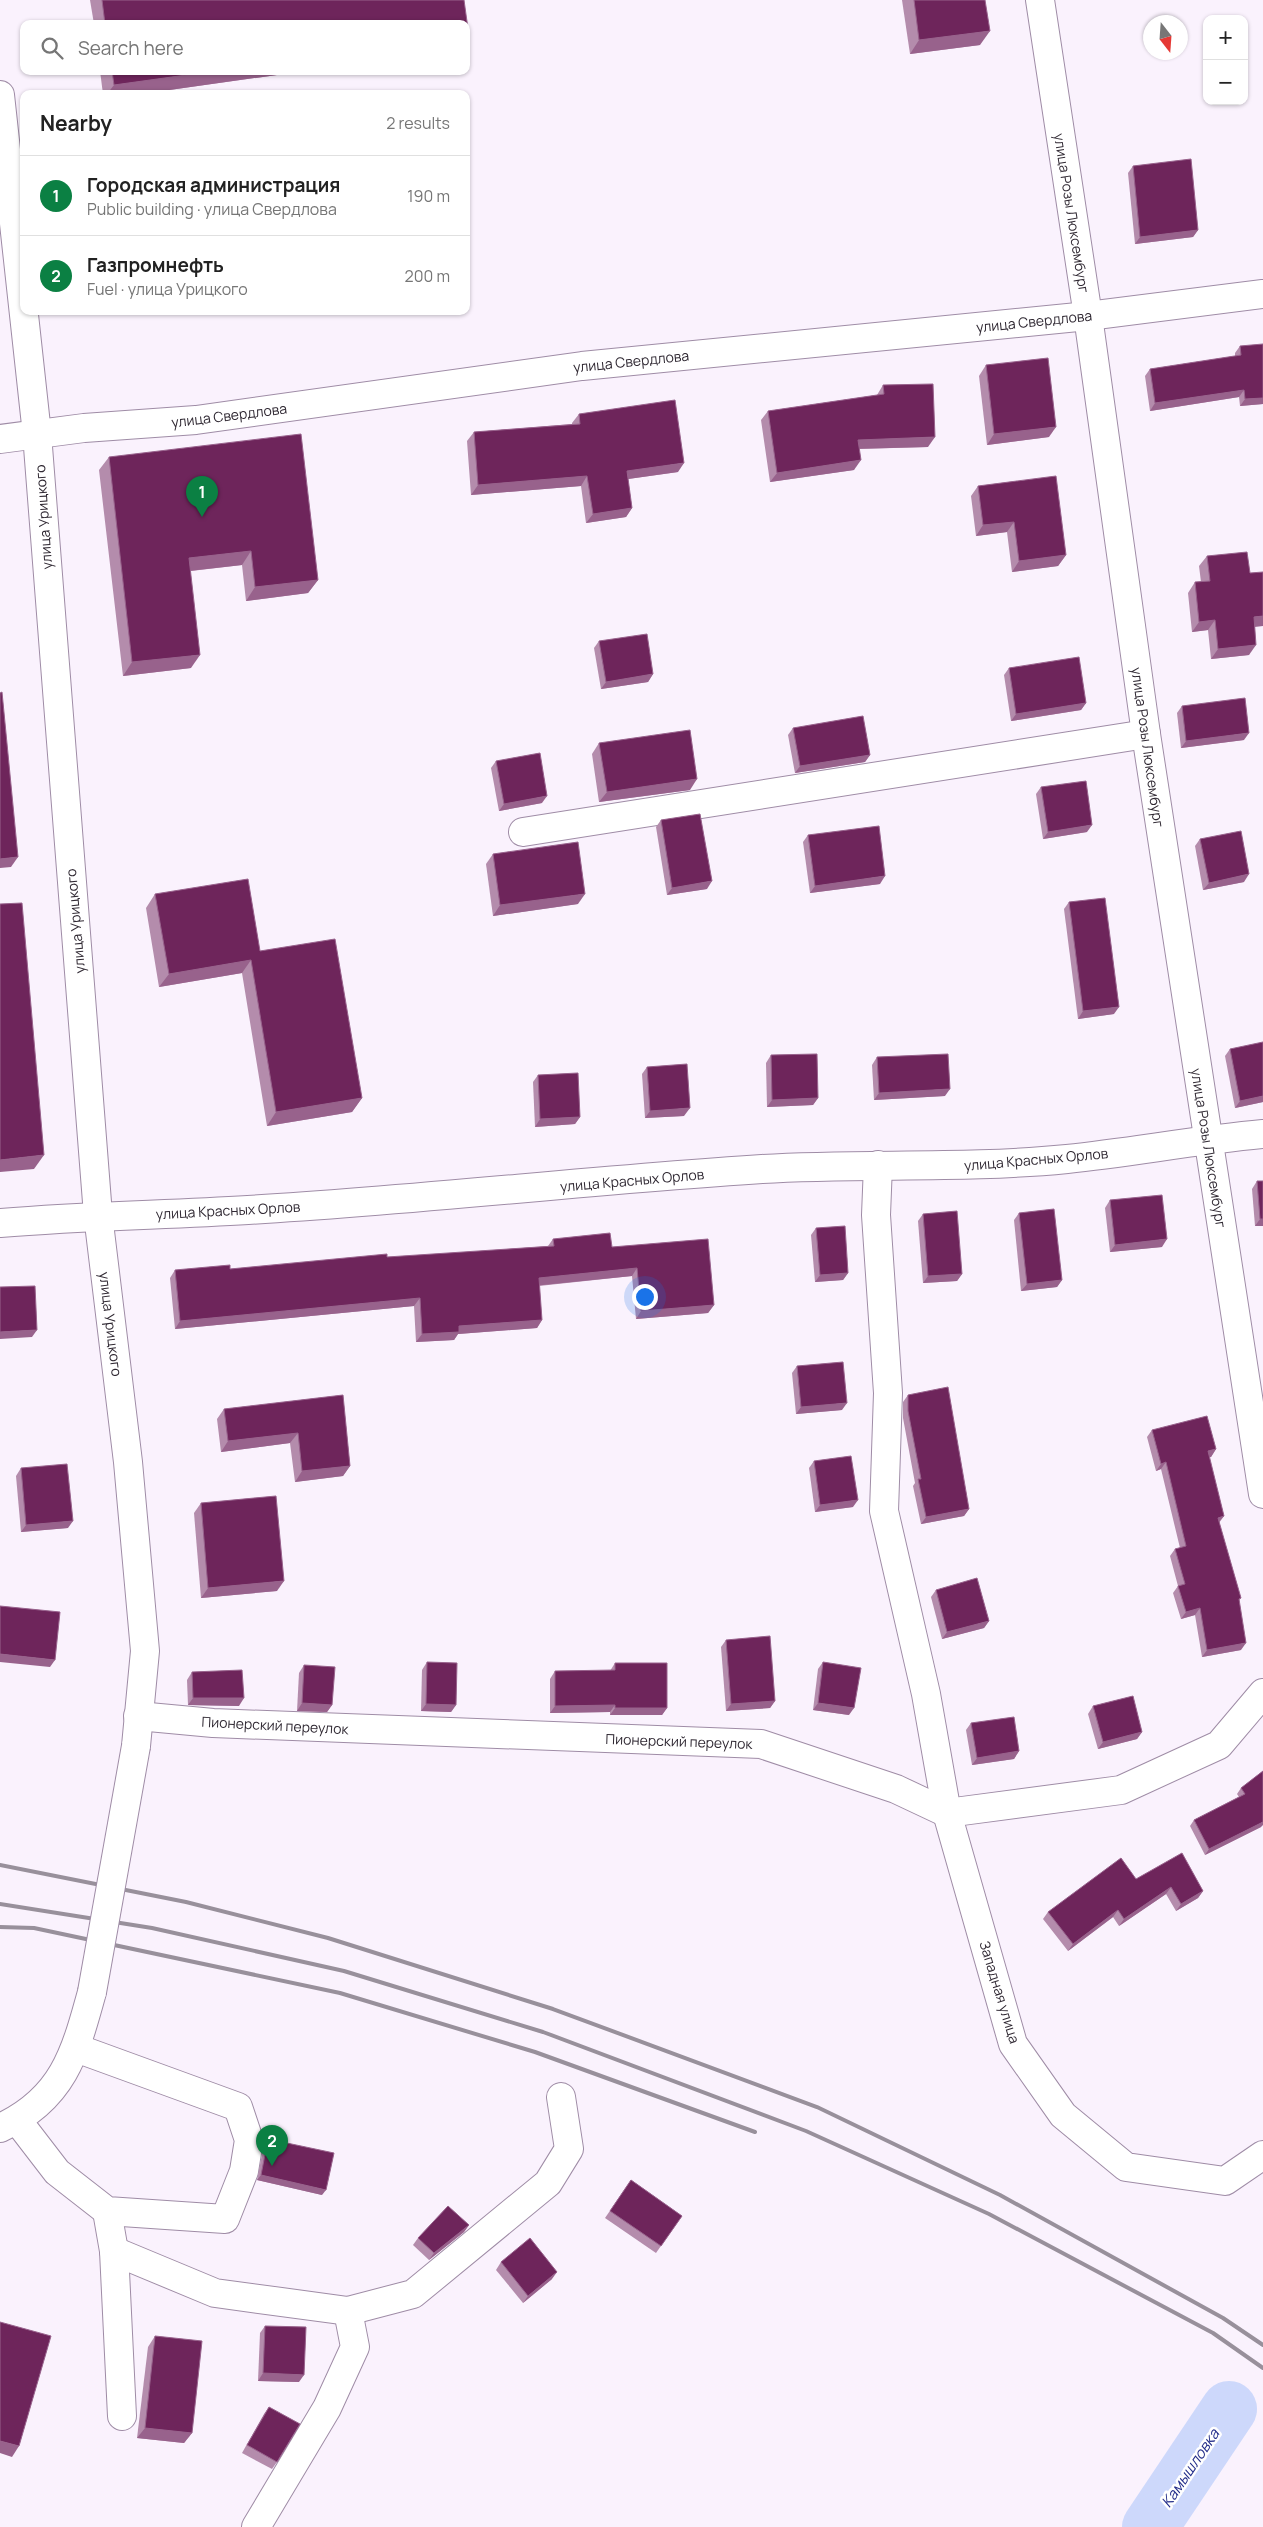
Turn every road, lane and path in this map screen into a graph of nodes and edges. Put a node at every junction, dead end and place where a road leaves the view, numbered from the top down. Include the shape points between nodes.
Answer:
1 (1040, 0) edge
2 (0, 95) edge
3 (20, 278) edge
4 (1263, 294) edge
5 (24, 315) edge
6 (1088, 316) junction
7 (37, 434) junction
8 (0, 439) edge
9 (1146, 734) junction
10 (523, 832) dead end
11 (1263, 1134) edge
12 (1207, 1139) junction
13 (878, 1165) junction
14 (98, 1215) junction
15 (0, 1223) edge
16 (1263, 1494) edge
17 (1263, 1693) edge
18 (138, 1716) junction
19 (947, 1813) junction
20 (76, 2048) junction
21 (561, 2097) dead end
22 (9, 2124) edge
23 (1263, 2155) edge
24 (107, 2211) junction
25 (114, 2251) junction
26 (348, 2311) junction
27 (122, 2416) dead end
28 (256, 2527) edge

1 - 6 street, улица Розы Люксембург
2 - 3 street, улица Урицкого
4 - 6 street, улица Свердлова
5 - 7 street, улица Урицкого
6 - 7 street, улица Свердлова via 582,366 196,420
6 - 9 street, улица Розы Люксембург
7 - 8 street, улица Свердлова
7 - 14 street, улица Урицкого
9 - 10 street
9 - 12 street, улица Розы Люксембург
11 - 12 street, улица Красных Орлов
12 - 13 street, улица Красных Орлов via 1066,1159 972,1165
12 - 16 street, улица Розы Люксембург
13 - 14 street, улица Красных Орлов via 762,1169 246,1210
13 - 19 street, Западная улица via 876,1215 888,1392 884,1511 926,1694
14 - 15 street, улица Красных Орлов
14 - 18 street, улица Урицкого via 128,1462 145,1650
17 - 19 street via 1219,1746 1121,1790
18 - 19 street, Пионерский переулок via 213,1723 761,1744 896,1789
18 - 20 street, улица Урицкого, bridge via 136,1746 92,1992
19 - 23 street, Западная улица via 1013,2044 1063,2114 1126,2167 1225,2181
20 - 22 street via 61,2078
20 - 24 street via 238,2107 249,2140 244,2172 225,2219
21 - 26 street via 569,2149 548,2183 413,2294
22 - 24 street via 57,2172
24 - 25 street
25 - 26 street via 215,2293
25 - 27 street
26 - 28 street via 355,2347 328,2408

